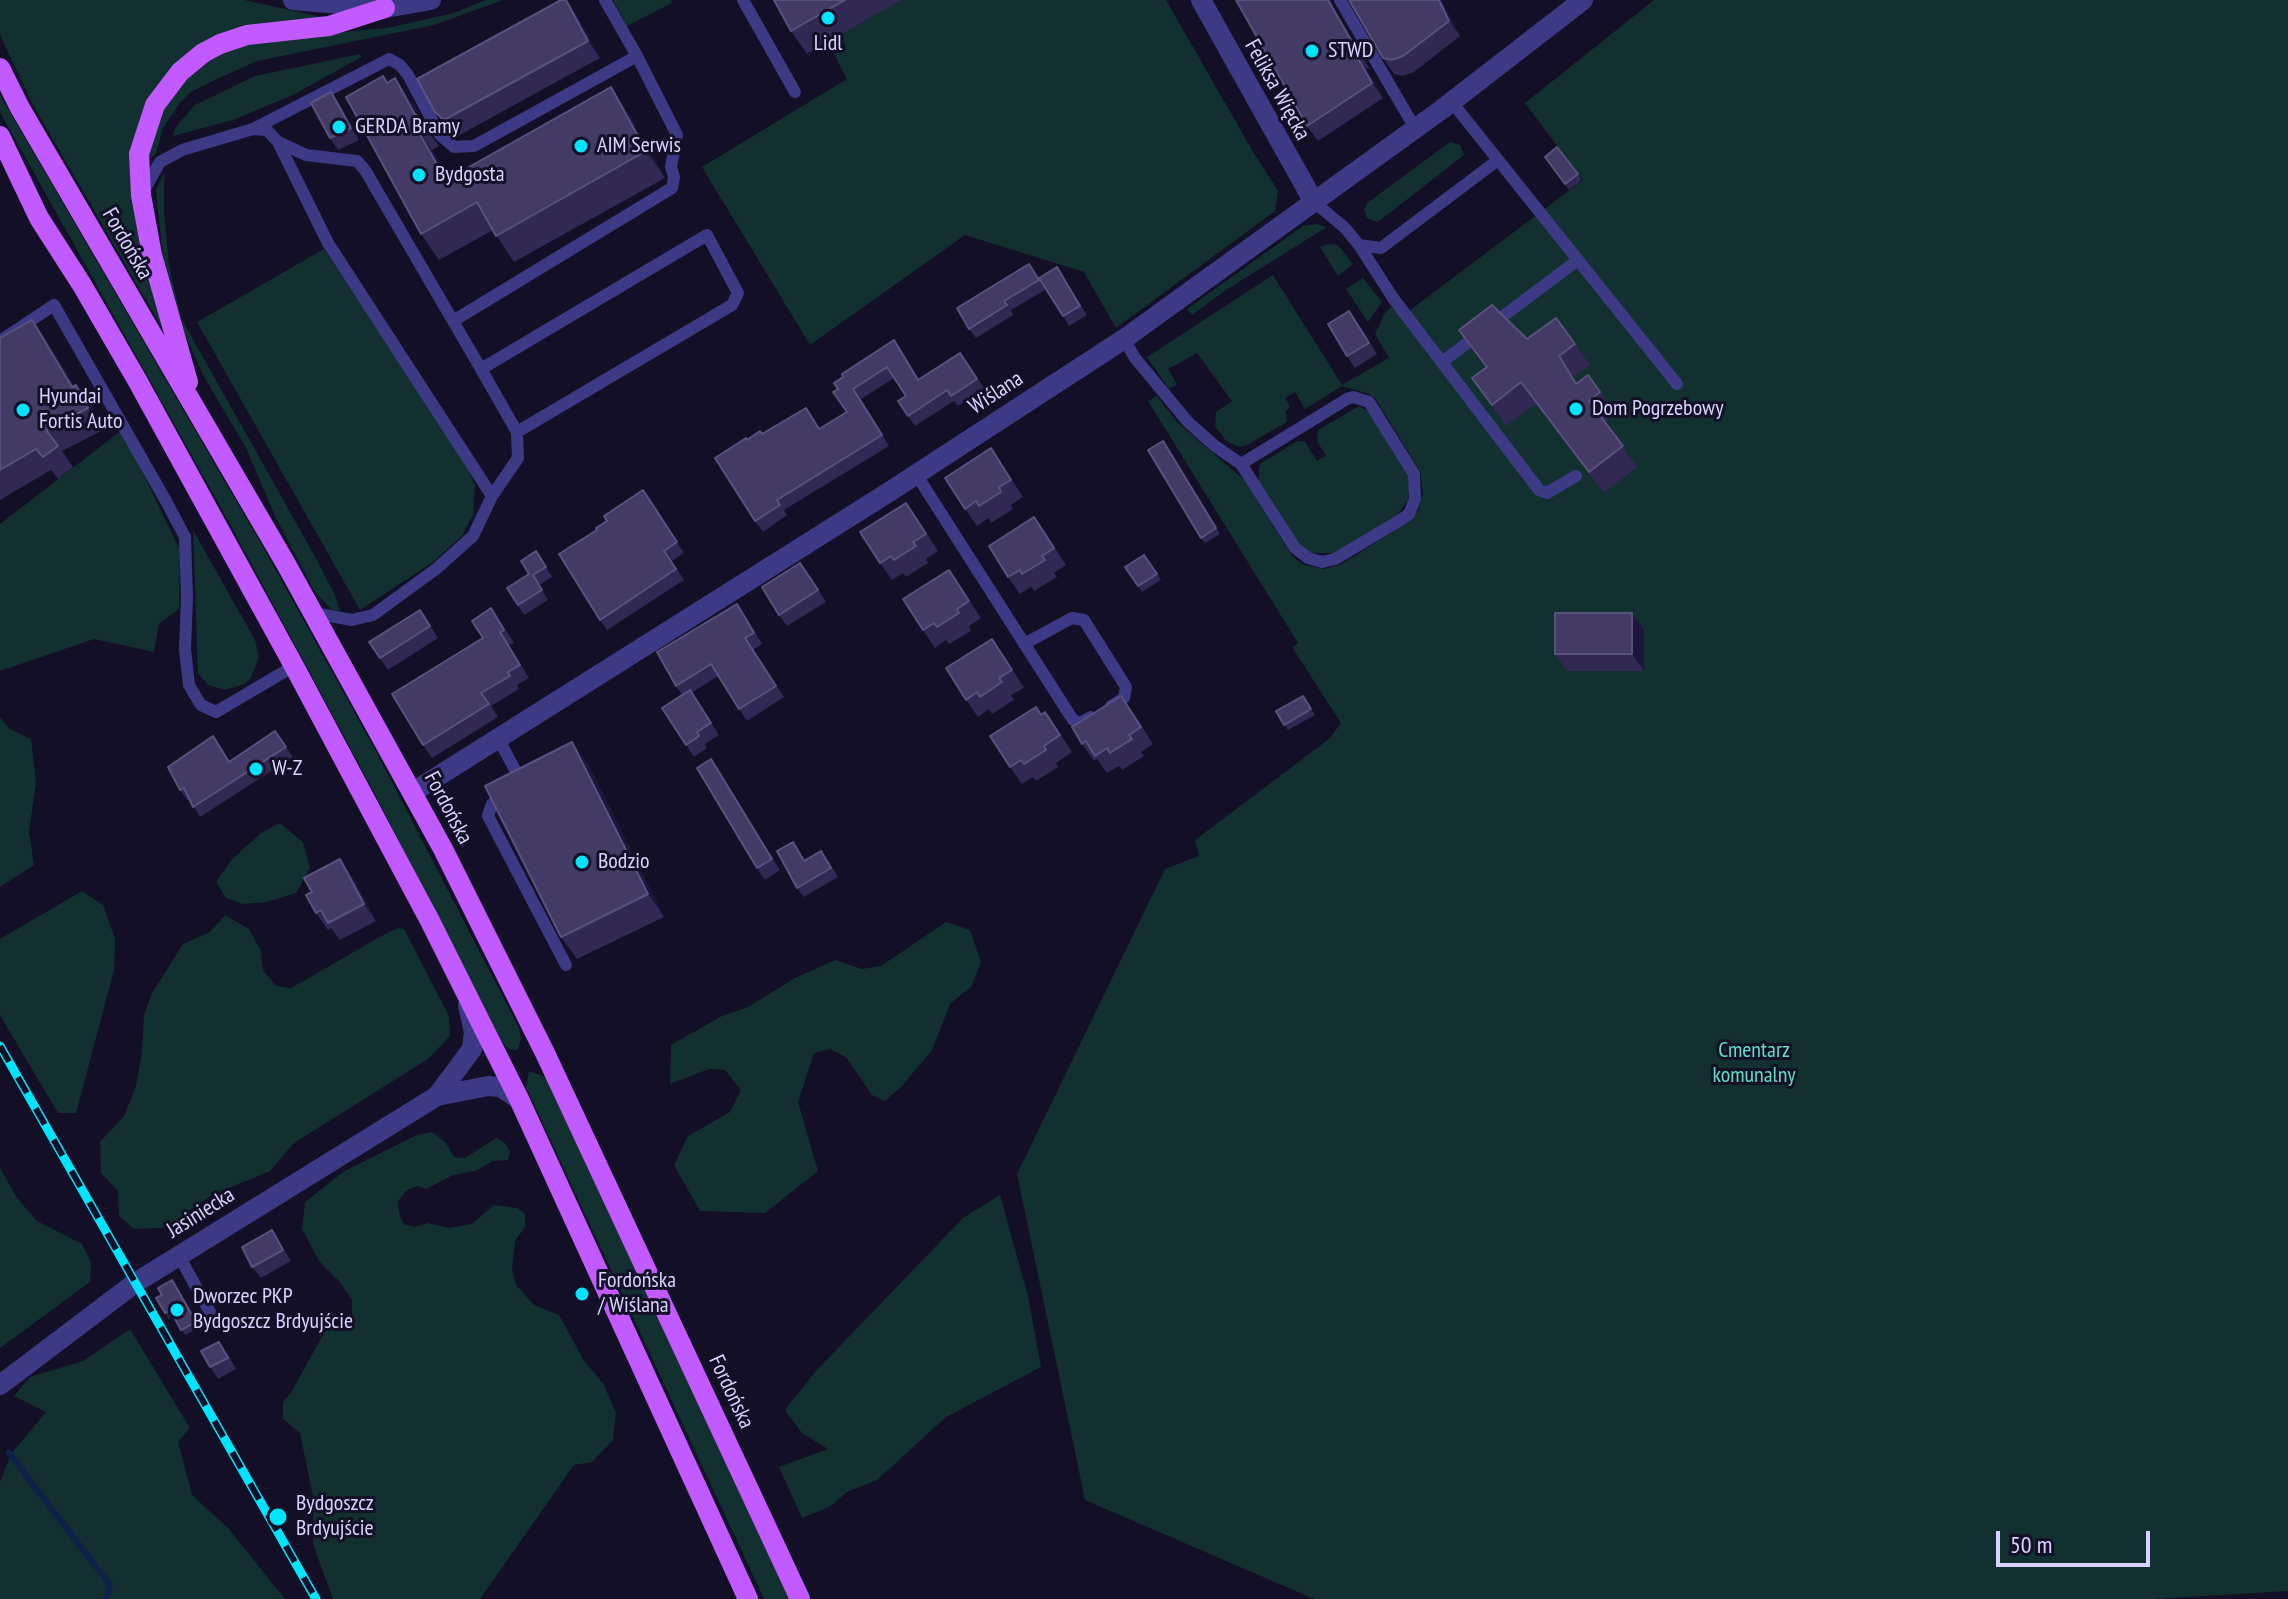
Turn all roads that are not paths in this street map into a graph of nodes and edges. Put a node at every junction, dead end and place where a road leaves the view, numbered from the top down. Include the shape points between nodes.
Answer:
1 (293, 0) edge
2 (431, 0) edge
3 (605, 0) edge
4 (743, 0) edge
5 (1201, 0) edge
6 (1340, 0) edge
7 (1583, 0) edge
8 (385, 8) junction
9 (637, 56) junction
10 (0, 68) edge
11 (795, 92) dead end
12 (1451, 101) junction
13 (1415, 128) junction
14 (253, 129) junction
15 (0, 136) edge
16 (278, 142) junction
17 (1498, 160) junction
18 (0, 170) edge
19 (141, 195) junction
20 (1314, 202) junction
21 (39, 218) junction
22 (1359, 245) junction
23 (1578, 260) junction
24 (453, 321) junction
25 (1124, 339) junction
26 (0, 341) edge
27 (1442, 362) junction
28 (481, 369) junction
29 (1677, 384) dead end
30 (193, 405) junction
31 (517, 432) junction
32 (1241, 464) junction
33 (916, 474) junction
34 (1576, 476) edge
35 (492, 496) junction
36 (314, 613) junction
37 (1024, 644) junction
38 (294, 666) junction
39 (498, 738) junction
40 (413, 792) junction
41 (566, 965) dead end
42 (462, 986) junction
43 (437, 1096) junction
44 (519, 1099) junction
45 (178, 1254) junction
46 (217, 1325) dead end
47 (0, 1385) edge
48 (748, 1599) edge
49 (800, 1599) edge

1 - 8 street
2 - 8 street
3 - 9 lane
4 - 11 lane
5 - 20 street, Feliksa Więcka
6 - 13 lane
7 - 12 street, Wiślana
8 - 19 main road via 329,26 235,38 190,62 168,85 148,121 139,154
9 - 14 lane via 466,148 454,147 440,135 408,75 389,59
9 - 24 lane via 677,135 672,188
10 - 30 main road, Fordońska
12 - 13 street, Wiślana
12 - 17 lane
13 - 20 street, Wiślana
14 - 16 lane via 267,130
14 - 19 lane via 160,162
15 - 21 main road
16 - 24 lane via 306,155 357,161
16 - 35 lane via 328,243
17 - 22 lane via 1381,248
17 - 23 lane
18 - 21 main road
19 - 30 main road
20 - 22 lane
20 - 25 street, Wiślana
21 - 38 main road via 137,380
22 - 27 lane
23 - 27 lane
23 - 29 lane
24 - 28 lane
25 - 32 lane via 1188,422
25 - 33 street, Wiślana
26 - 38 lane via 54,305 166,501 185,537 185,649 189,685 201,705 216,712
27 - 34 lane via 1539,490 1547,493
28 - 31 lane
28 - 31 lane via 707,235 738,293 732,305
30 - 36 main road, Fordońska
31 - 35 lane via 518,458
32 - 32 lane via 1353,397 1375,409 1414,474 1415,499 1402,519 1322,562 1295,548
33 - 37 lane
33 - 39 street, Wiślana
35 - 36 lane via 473,536 373,615 352,620
36 - 40 main road, Fordońska
37 - 37 lane via 1073,720 1080,723 1124,698 1126,687 1084,620 1072,618
38 - 42 main road
39 - 40 street, Wiślana
39 - 41 lane via 522,783 492,804 488,816
40 - 49 main road, Fordońska via 545,1053
42 - 43 street, Jasiniecka via 474,1032 472,1049
42 - 44 main road
43 - 44 street, Jasiniecka via 488,1086
43 - 45 street, Jasiniecka
44 - 48 main road
45 - 46 lane
45 - 47 street, Jasiniecka

